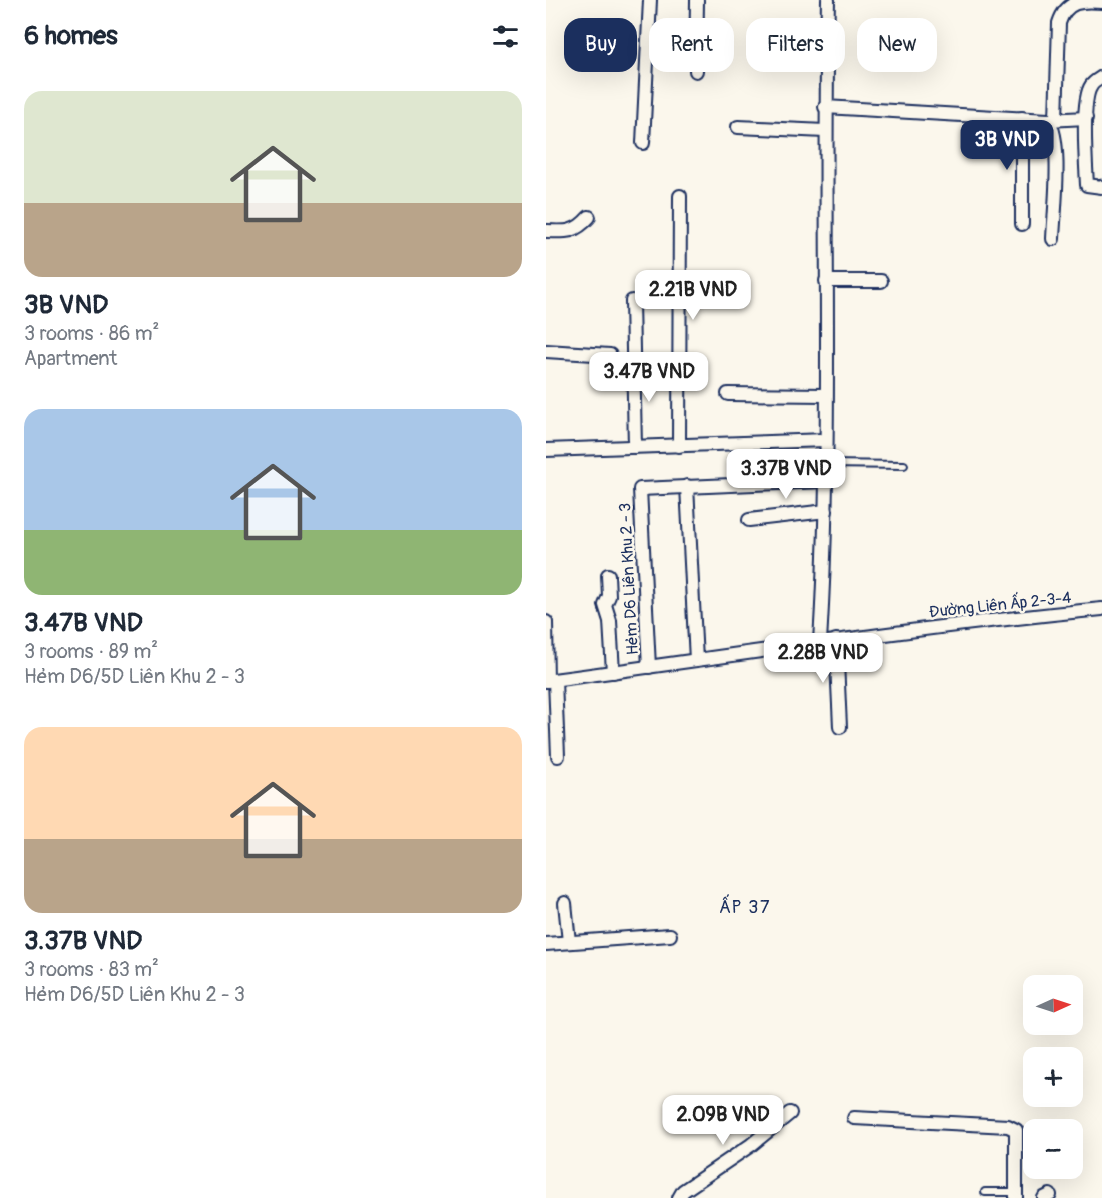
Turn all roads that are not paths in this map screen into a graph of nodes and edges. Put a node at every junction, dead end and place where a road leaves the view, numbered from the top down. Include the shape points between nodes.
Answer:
1 (650, 0) edge
2 (697, 0) edge
3 (828, 0) edge
4 (1102, 2) edge
5 (697, 18) edge
6 (1102, 76) edge
7 (825, 107) junction
8 (1022, 118) junction
9 (1086, 118) junction
10 (1052, 120) junction
11 (738, 127) dead end
12 (825, 131) junction
13 (643, 143) dead end
14 (1102, 187) edge
15 (680, 196) dead end
16 (589, 217) dead end
17 (1022, 224) dead end
18 (546, 231) edge
19 (1053, 239) dead end
20 (826, 281) junction
21 (880, 281) dead end
22 (632, 301) dead end
23 (546, 351) edge
24 (609, 355) dead end
25 (728, 394) dead end
26 (826, 395) junction
27 (826, 440) junction
28 (679, 446) junction
29 (636, 447) junction
30 (546, 450) edge
31 (826, 464) junction
32 (904, 465) dead end
33 (826, 481) junction
34 (687, 486) junction
35 (826, 511) junction
36 (749, 520) dead end
37 (608, 574) dead end
38 (1102, 609) edge
39 (546, 622) edge
40 (836, 640) junction
41 (820, 642) junction
42 (696, 660) junction
43 (649, 667) junction
44 (613, 672) junction
45 (549, 681) edge
46 (840, 727) dead end
47 (558, 756) dead end
48 (565, 903) dead end
49 (670, 935) dead end
50 (569, 942) junction
51 (546, 944) edge
52 (790, 1113) dead end
53 (854, 1118) dead end
54 (985, 1192) dead end
55 (1016, 1195) edge
56 (679, 1198) edge

1 - 13 street
2 - 5 street
3 - 7 street
4 - 10 street via 1071,4 1063,12
6 - 9 street via 1090,86
7 - 8 street
7 - 12 street
8 - 10 street
8 - 17 street
9 - 10 street
9 - 14 street via 1087,185
10 - 19 street via 1056,150
11 - 12 street
12 - 20 street
15 - 28 street
16 - 18 street via 580,228
20 - 21 street
20 - 26 street
22 - 29 street
23 - 24 street
25 - 26 street
26 - 27 street
27 - 28 street
27 - 31 street
28 - 29 street
29 - 30 street
31 - 32 lane
31 - 33 street
33 - 34 street
33 - 35 street
34 - 42 street
34 - 43 street, Hẻm D6 Liên Khu 2 - 3 via 640,489
35 - 36 street
35 - 41 street
37 - 44 street via 609,596 605,605 610,621
38 - 40 street, Đường Liên Ấp 2-3-4
39 - 45 street
40 - 41 street, Đường Liên Ấp 2-3-4
40 - 46 street
41 - 42 street, Đường Liên Ấp 2-3-4
42 - 43 street, Đường Liên Ấp 2-3-4
43 - 44 street, Đường Liên Ấp 2-3-4
44 - 45 street, Đường Liên Ấp 2-3-4
45 - 47 street
48 - 50 street
49 - 50 street
50 - 51 street
52 - 56 street via 683,1191
53 - 55 street via 1008,1126 1016,1130
54 - 55 lane

